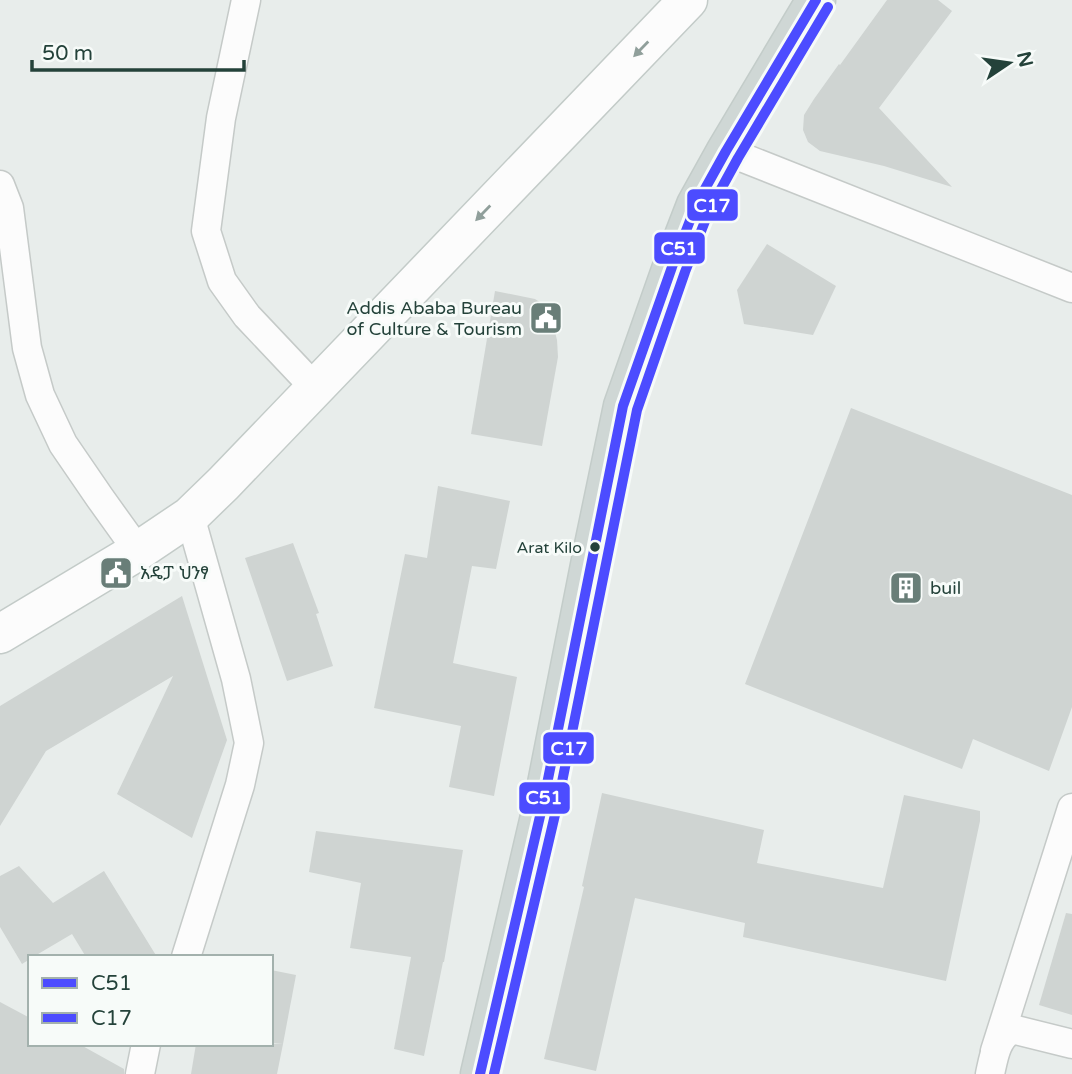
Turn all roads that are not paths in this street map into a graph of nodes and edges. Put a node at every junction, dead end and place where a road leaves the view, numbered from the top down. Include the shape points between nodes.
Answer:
1 (246, 0) edge
2 (688, 0) edge
3 (816, 0) edge
4 (726, 151) junction
5 (3, 201) edge
6 (1072, 288) edge
7 (315, 388) junction
8 (190, 516) junction
9 (138, 551) junction
10 (0, 634) edge
11 (1072, 808) edge
12 (187, 955) edge
13 (1072, 1044) edge
14 (146, 1046) edge
15 (992, 1063) edge
16 (483, 1073) edge
17 (140, 1074) edge

1 - 7 street via 221,118 206,230 222,281 247,316
2 -> 7 street
3 - 4 main road
4 - 6 street
4 - 16 main road via 696,205 623,406
5 - 9 street via 27,348 40,395 63,444
7 - 8 street
8 - 9 street
8 - 12 street via 236,679 249,743
9 - 10 street
11 - 15 street
13 - 15 street via 1012,1029 1004,1034
14 - 17 street

